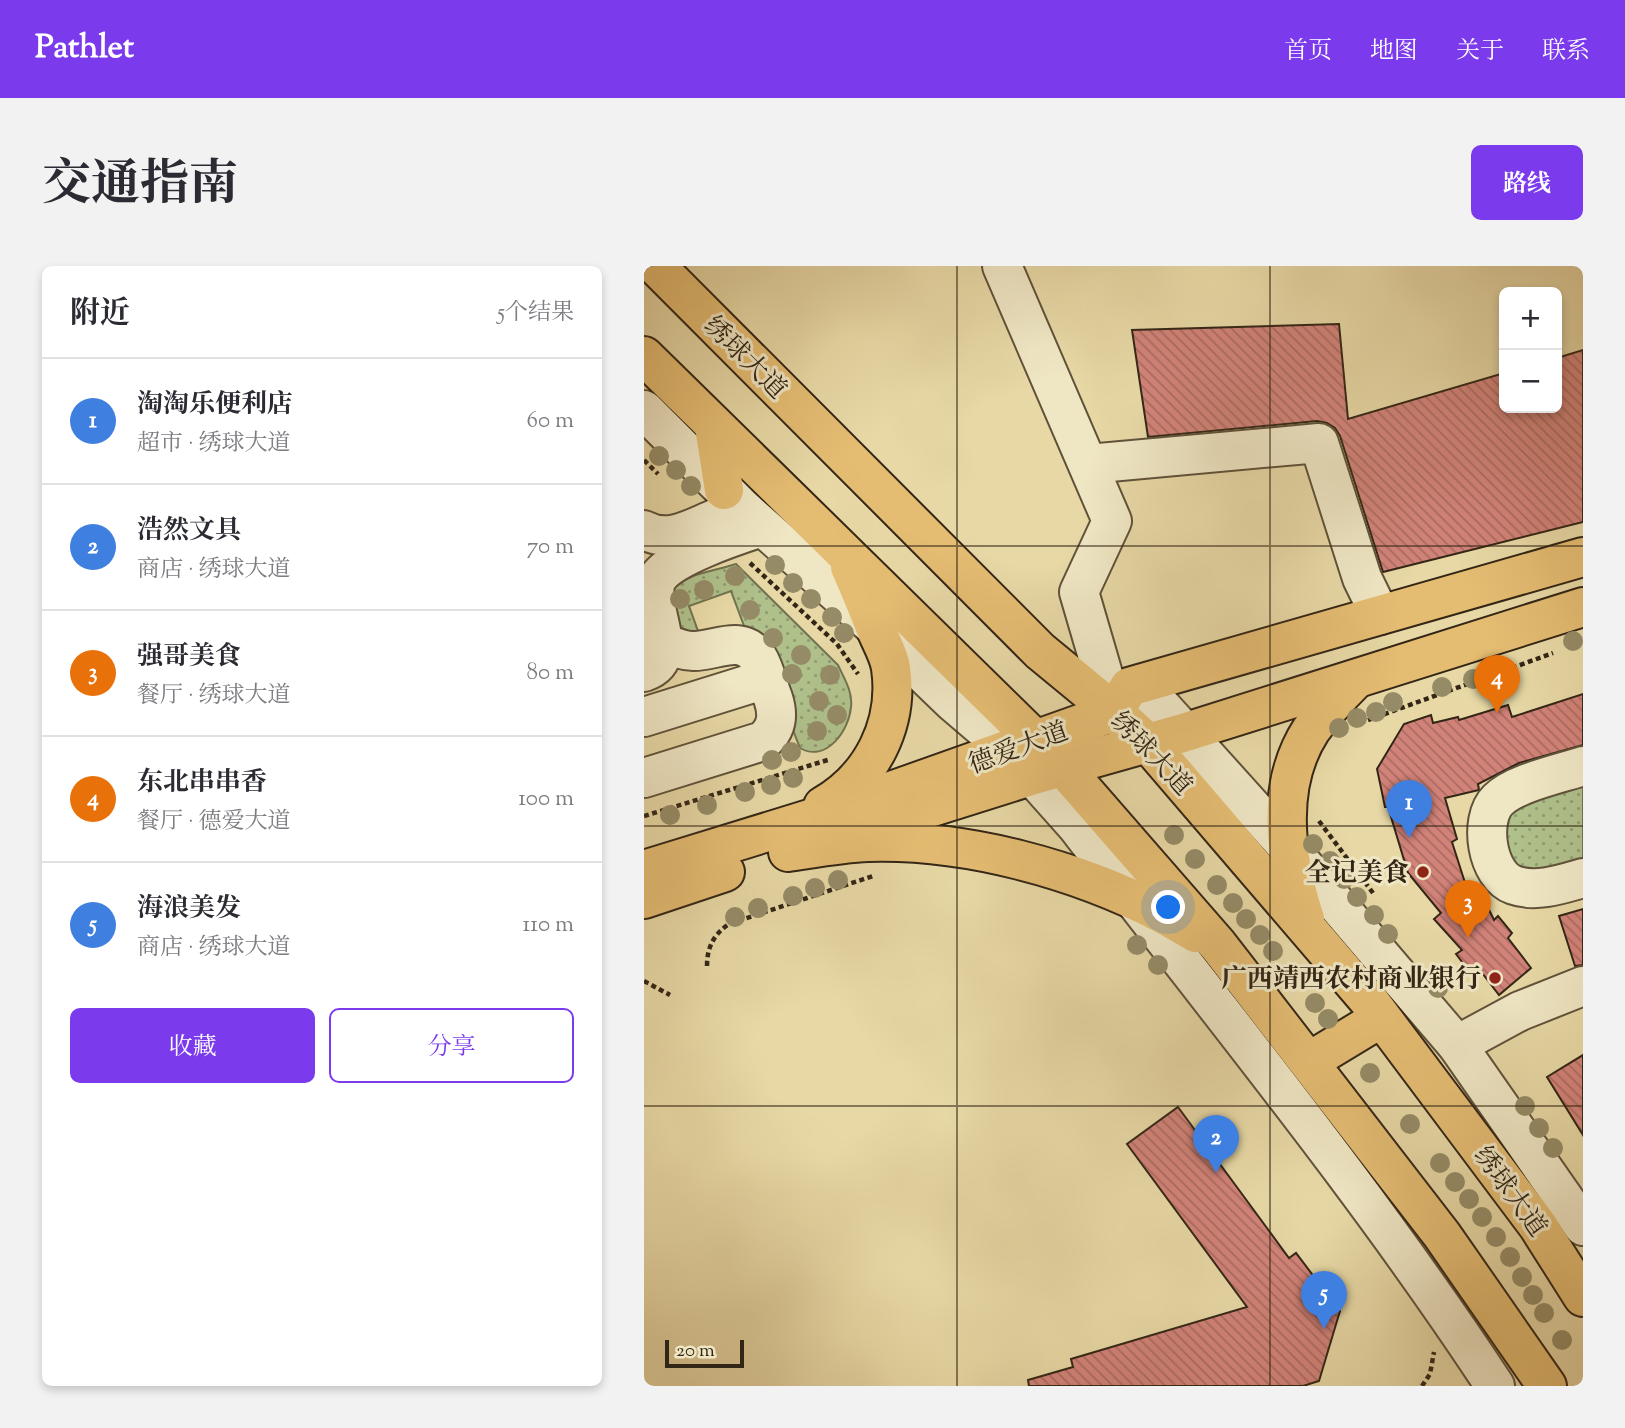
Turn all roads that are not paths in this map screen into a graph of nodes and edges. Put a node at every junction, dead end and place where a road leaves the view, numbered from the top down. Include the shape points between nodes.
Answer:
1 (656, 266) edge
2 (1002, 266) edge
3 (644, 356) edge
4 (644, 410) edge
5 (714, 426) junction
6 (1088, 464) junction
7 (743, 508) junction
8 (644, 530) edge
9 (841, 550) junction
10 (1583, 556) edge
11 (1583, 607) edge
12 (1380, 615) junction
13 (875, 627) junction
14 (653, 657) edge
15 (766, 678) junction
16 (1356, 679) junction
17 (1141, 684) junction
18 (1114, 712) junction
19 (644, 717) edge
20 (1166, 738) junction
21 (1035, 758) junction
22 (1583, 766) edge
23 (644, 778) edge
24 (786, 840) junction
25 (1287, 846) junction
26 (644, 870) edge
27 (1583, 878) edge
28 (644, 899) edge
29 (1135, 902) junction
30 (1309, 931) junction
31 (1218, 944) junction
32 (1583, 986) edge
33 (1409, 990) junction
34 (1381, 1018) junction
35 (1457, 1045) junction
36 (1310, 1061) junction
37 (1414, 1061) junction
38 (1581, 1223) edge
39 (1442, 1235) junction
40 (1577, 1287) edge
41 (1442, 1306) junction
42 (1495, 1386) edge
43 (1547, 1386) edge

1 - 18 main road, 绣球大道 via 1040,651
2 - 6 street
3 - 5 main road
4 - 7 street
5 - 7 main road
5 - 9 main road
6 - 12 street via 1319,443 1362,578
6 - 18 street via 1112,521 1079,592
7 - 8 street via 664,537
7 - 13 street
7 - 14 street via 725,540 676,562 656,579
9 - 13 main road
9 - 21 main road
10 - 12 main road
11 - 16 main road, 德爱大道
12 - 17 main road
13 - 21 street via 953,702
13 - 24 main road via 891,667 889,720 883,740 855,782
14 - 15 street via 726,644 757,656
15 - 19 street
15 - 23 street via 776,709 774,732 763,741
16 - 20 main road, 德爱大道
16 - 25 main road via 1325,711 1301,748 1290,781
17 - 18 main road via 1129,687
17 - 20 street
18 - 20 main road, 绣球大道
18 - 21 main road, 德爱大道
20 - 21 main road, 德爱大道
20 - 25 street
20 - 30 main road, 绣球大道
21 - 24 main road, 德爱大道
21 - 29 street via 1076,825
21 - 31 main road
22 - 27 street via 1498,799 1489,813 1486,832 1503,880 1516,886 1550,887
24 - 26 main road, 德爱大道
24 - 28 main road, 德爱大道
24 - 29 main road via 967,849 1024,860
25 - 30 main road
25 - 33 street
29 - 31 main road
29 - 41 street via 1346,1173
30 - 34 main road, 绣球大道
31 - 36 main road
32 - 35 street
33 - 35 street
33 - 37 street
34 - 36 main road
34 - 37 main road, 绣球大道
35 - 38 street
36 - 39 main road
37 - 40 main road, 绣球大道 via 1538,1226
38 - 40 street
39 - 41 street
39 - 43 main road
41 - 42 street

